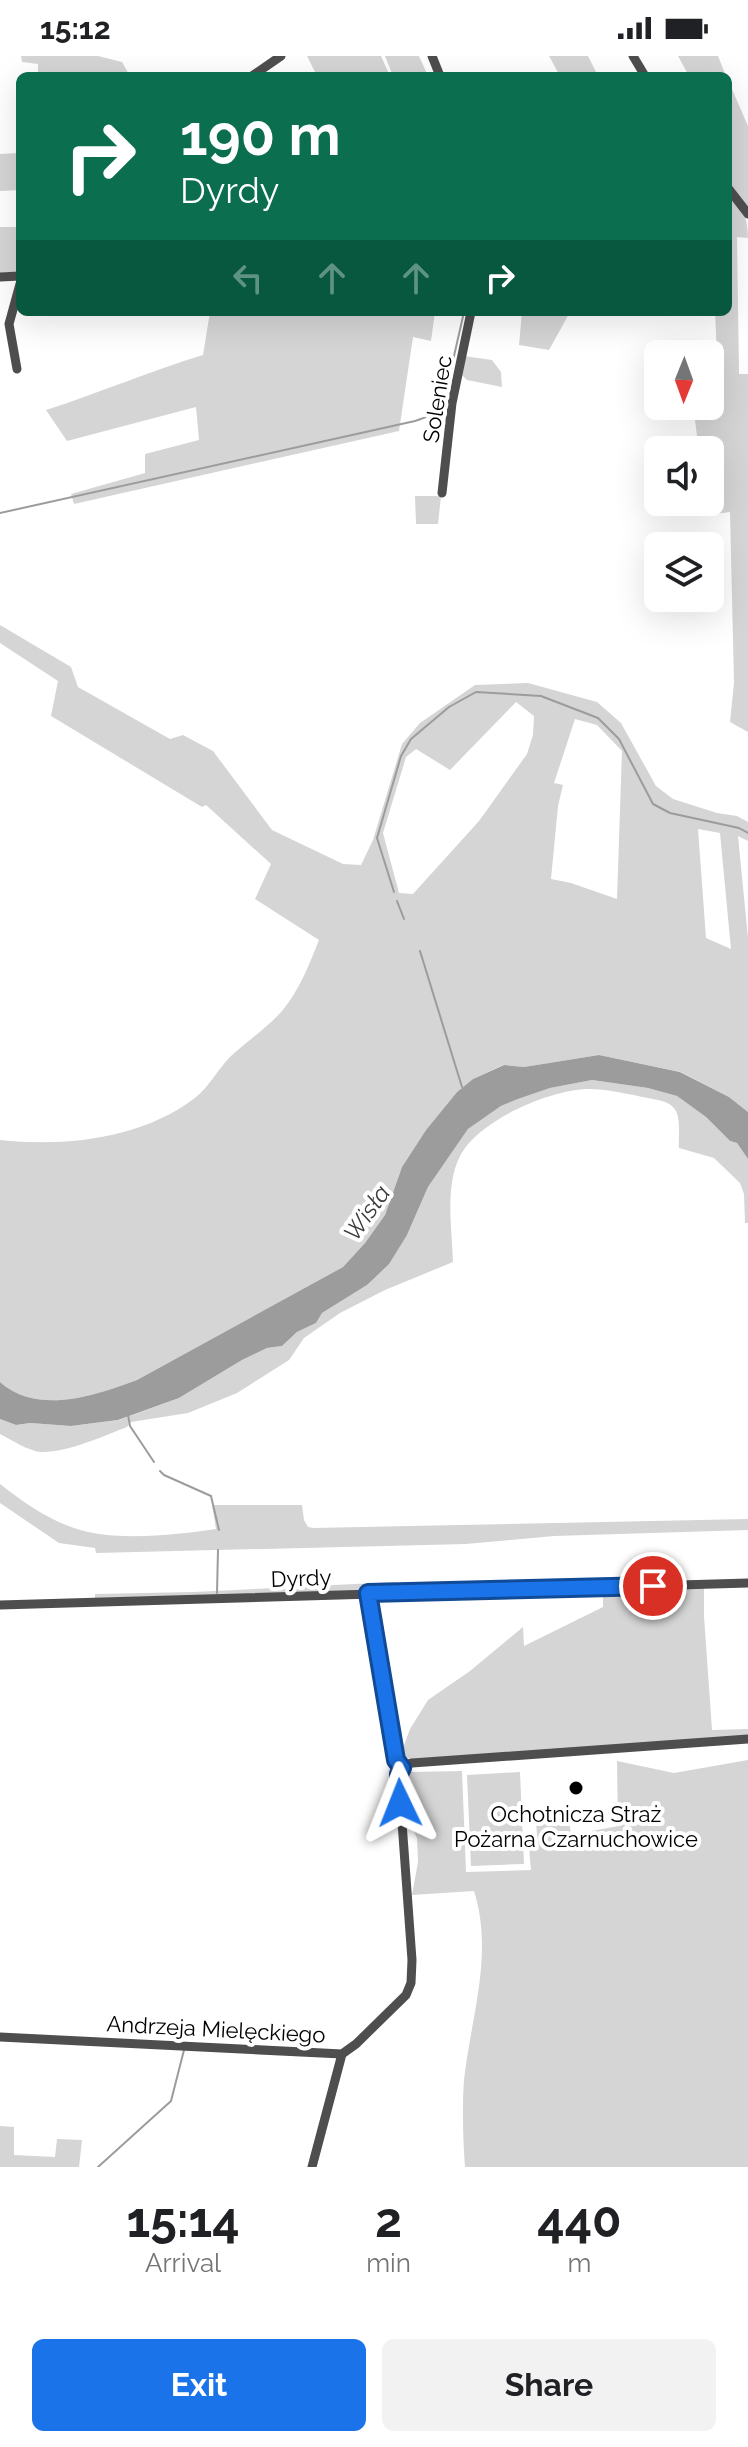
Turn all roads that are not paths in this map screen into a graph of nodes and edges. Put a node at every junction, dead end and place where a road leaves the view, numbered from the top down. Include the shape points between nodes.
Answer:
1 (281, 56) edge
2 (258, 72) edge
3 (732, 193) edge
4 (748, 214) edge
5 (16, 299) edge
6 (470, 316) edge
7 (17, 369) dead end
8 (442, 493) dead end
9 (748, 1583) edge
10 (368, 1593) junction
11 (0, 1605) edge
12 (748, 1739) edge
13 (402, 1768) junction
14 (0, 2037) edge
15 (342, 2054) junction
16 (312, 2167) edge

1 - 2 street
3 - 4 street
5 - 7 street via 9,324
6 - 8 street, Soleniec via 452,403
9 - 10 street, Dyrdy
10 - 11 street, Dyrdy
10 - 13 street, Andrzeja Mielęckiego via 396,1760
12 - 13 street via 412,1763
13 - 15 street, Andrzeja Mielęckiego via 411,1983 402,1999
14 - 15 street, Andrzeja Mielęckiego
15 - 16 street

